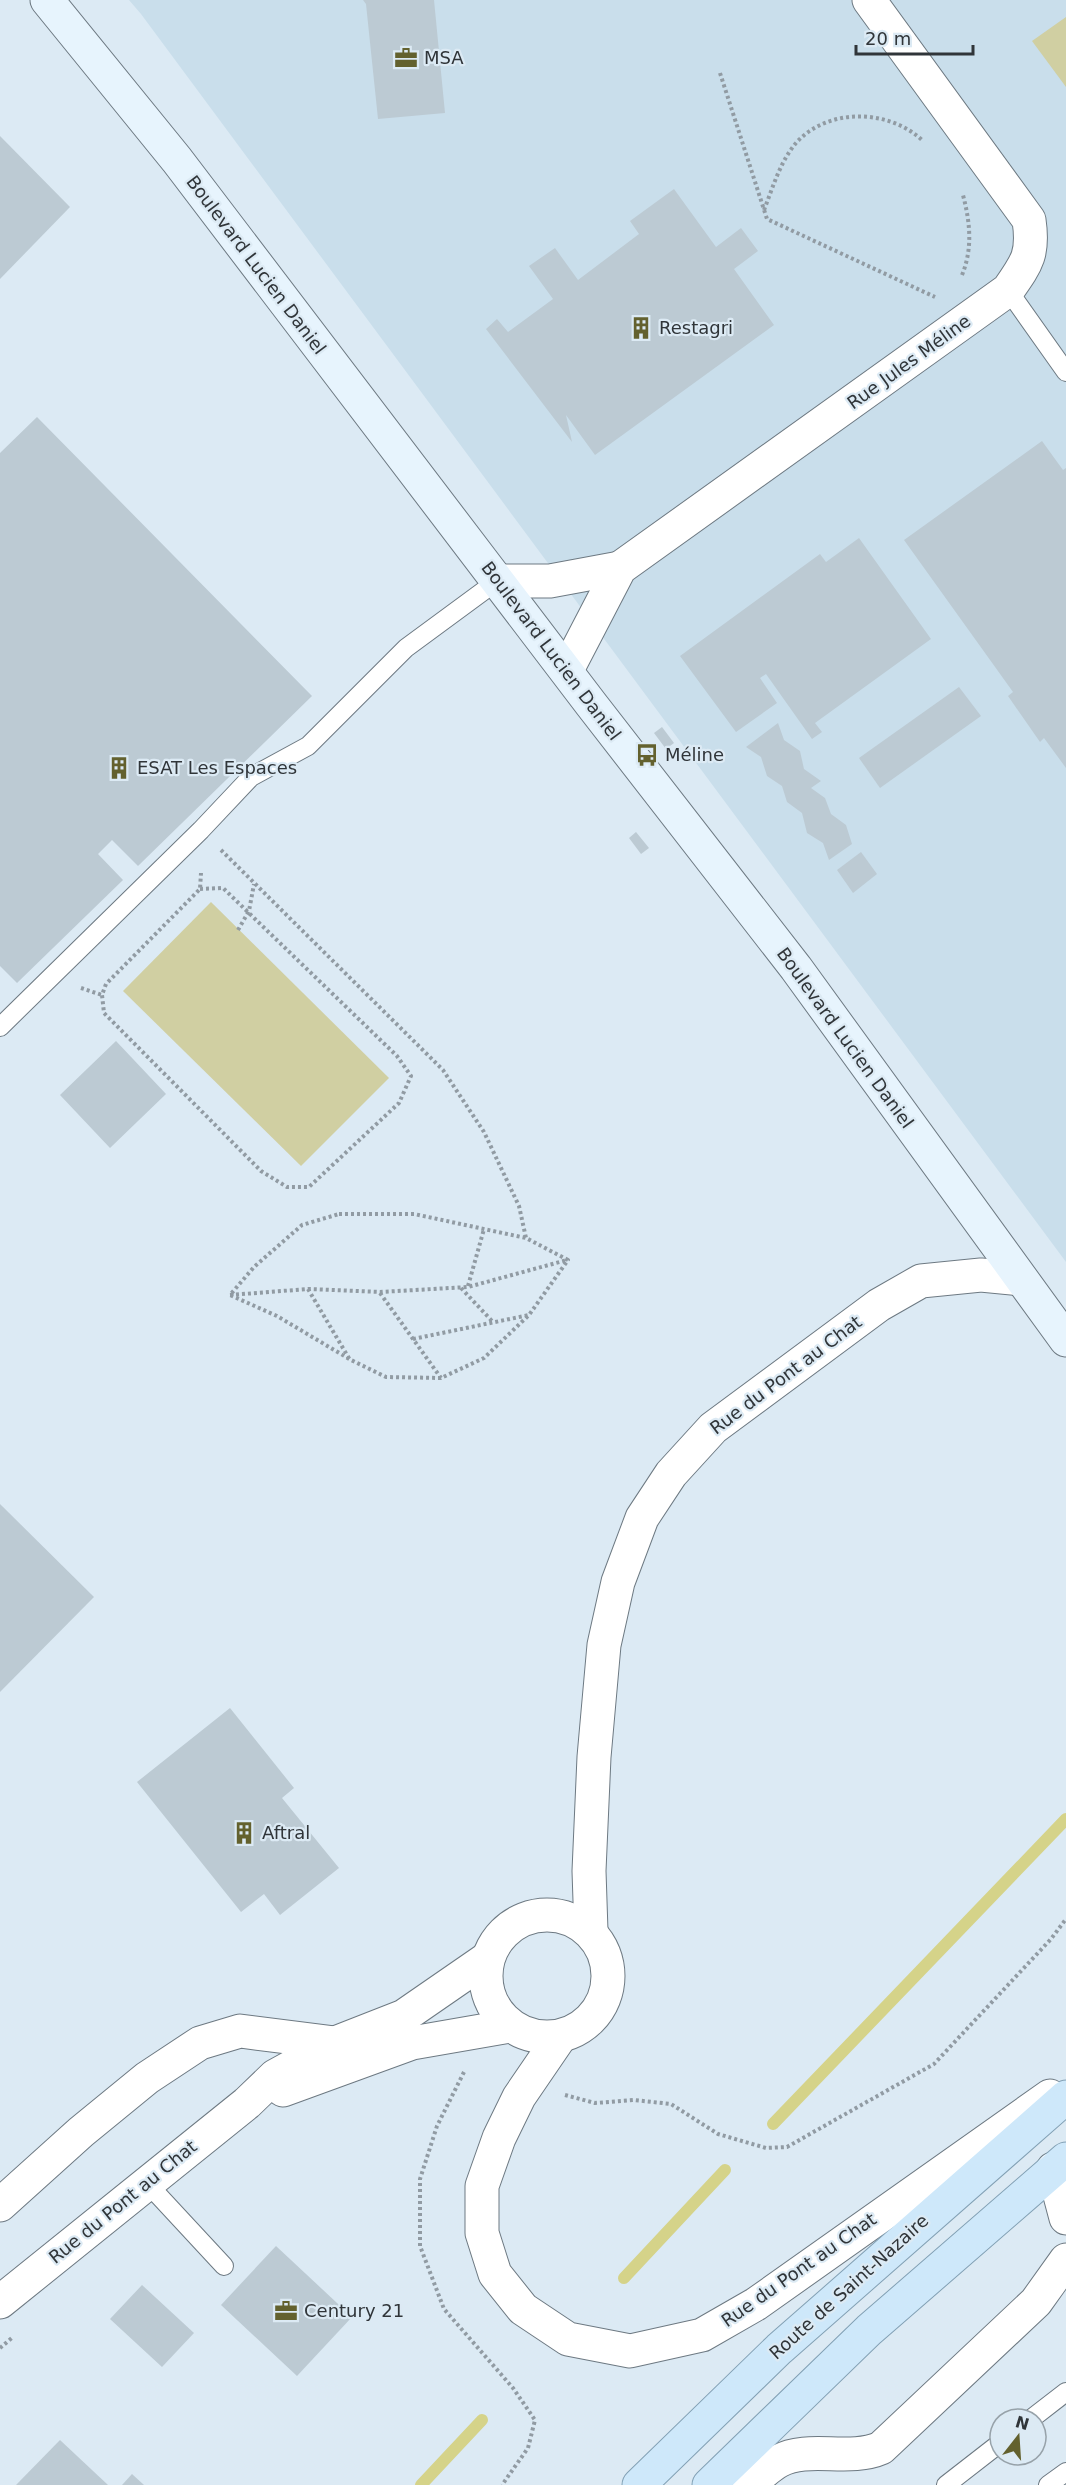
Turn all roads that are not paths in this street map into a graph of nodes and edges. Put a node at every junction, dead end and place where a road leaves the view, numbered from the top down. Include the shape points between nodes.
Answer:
1 (47, 0) edge
2 (869, 0) edge
3 (1008, 290) junction
4 (1066, 372) edge
5 (620, 568) junction
6 (497, 581) junction
7 (567, 670) junction
8 (0, 1027) edge
9 (1021, 1279) junction
10 (1066, 1340) edge
11 (591, 1931) junction
12 (488, 1958) junction
13 (510, 2026) junction
14 (560, 2037) junction
15 (335, 2043) junction
16 (1066, 2085) edge
17 (1066, 2097) edge
18 (247, 2103) junction
19 (1060, 2164) edge
20 (147, 2183) junction
21 (0, 2205) edge
22 (1066, 2218) edge
23 (1066, 2260) edge
24 (224, 2266) dead end
25 (0, 2302) edge
26 (1066, 2392) edge
27 (1047, 2407) edge
28 (988, 2452) edge
29 (1066, 2472) edge
30 (639, 2485) edge
31 (709, 2485) edge
32 (749, 2485) edge
33 (946, 2485) edge
34 (1048, 2485) edge

1 - 6 main road, Boulevard Lucien Daniel via 177,160
2 - 3 street, Rue Jules Méline via 1029,220 1027,262
3 - 4 lane
3 - 5 street, Rue Jules Méline via 962,310
5 - 6 street via 550,581
5 - 7 street, Rue Jules Méline
6 - 7 main road, Boulevard Lucien Daniel
6 - 8 lane via 406,648 308,746 250,777
7 - 9 main road, Boulevard Lucien Daniel via 796,969
9 - 10 main road, Boulevard Lucien Daniel
9 - 11 street, Rue du Pont au Chat via 981,1275 921,1281 879,1305 713,1428 671,1474 642,1518 618,1582 604,1645 588,1871
11 - 12 street via 560,1915 544,1914 517,1922 500,1935
11 - 14 street via 603,1949 609,1974 604,2002 580,2028
12 - 13 street via 484,1981 496,2010
12 - 15 street via 404,2016
13 - 14 street via 536,2037
13 - 18 street via 412,2043
14 - 16 street, Rue du Pont au Chat via 519,2097 499,2138 482,2186 483,2233 495,2274 523,2309 568,2340 630,2351 702,2335 756,2304
15 - 18 street via 275,2076
15 - 21 street via 240,2031 200,2043 147,2078
17 - 30 main road, Route de Saint-Nazaire via 779,2349
18 - 20 street, Rue du Pont au Chat
19 - 22 street
19 - 31 main road via 868,2330
20 - 24 lane
20 - 25 street, Rue du Pont au Chat
23 - 32 street via 1036,2302 881,2448 866,2455 806,2454 780,2460
26 - 27 lane
28 - 33 lane
29 - 34 lane

